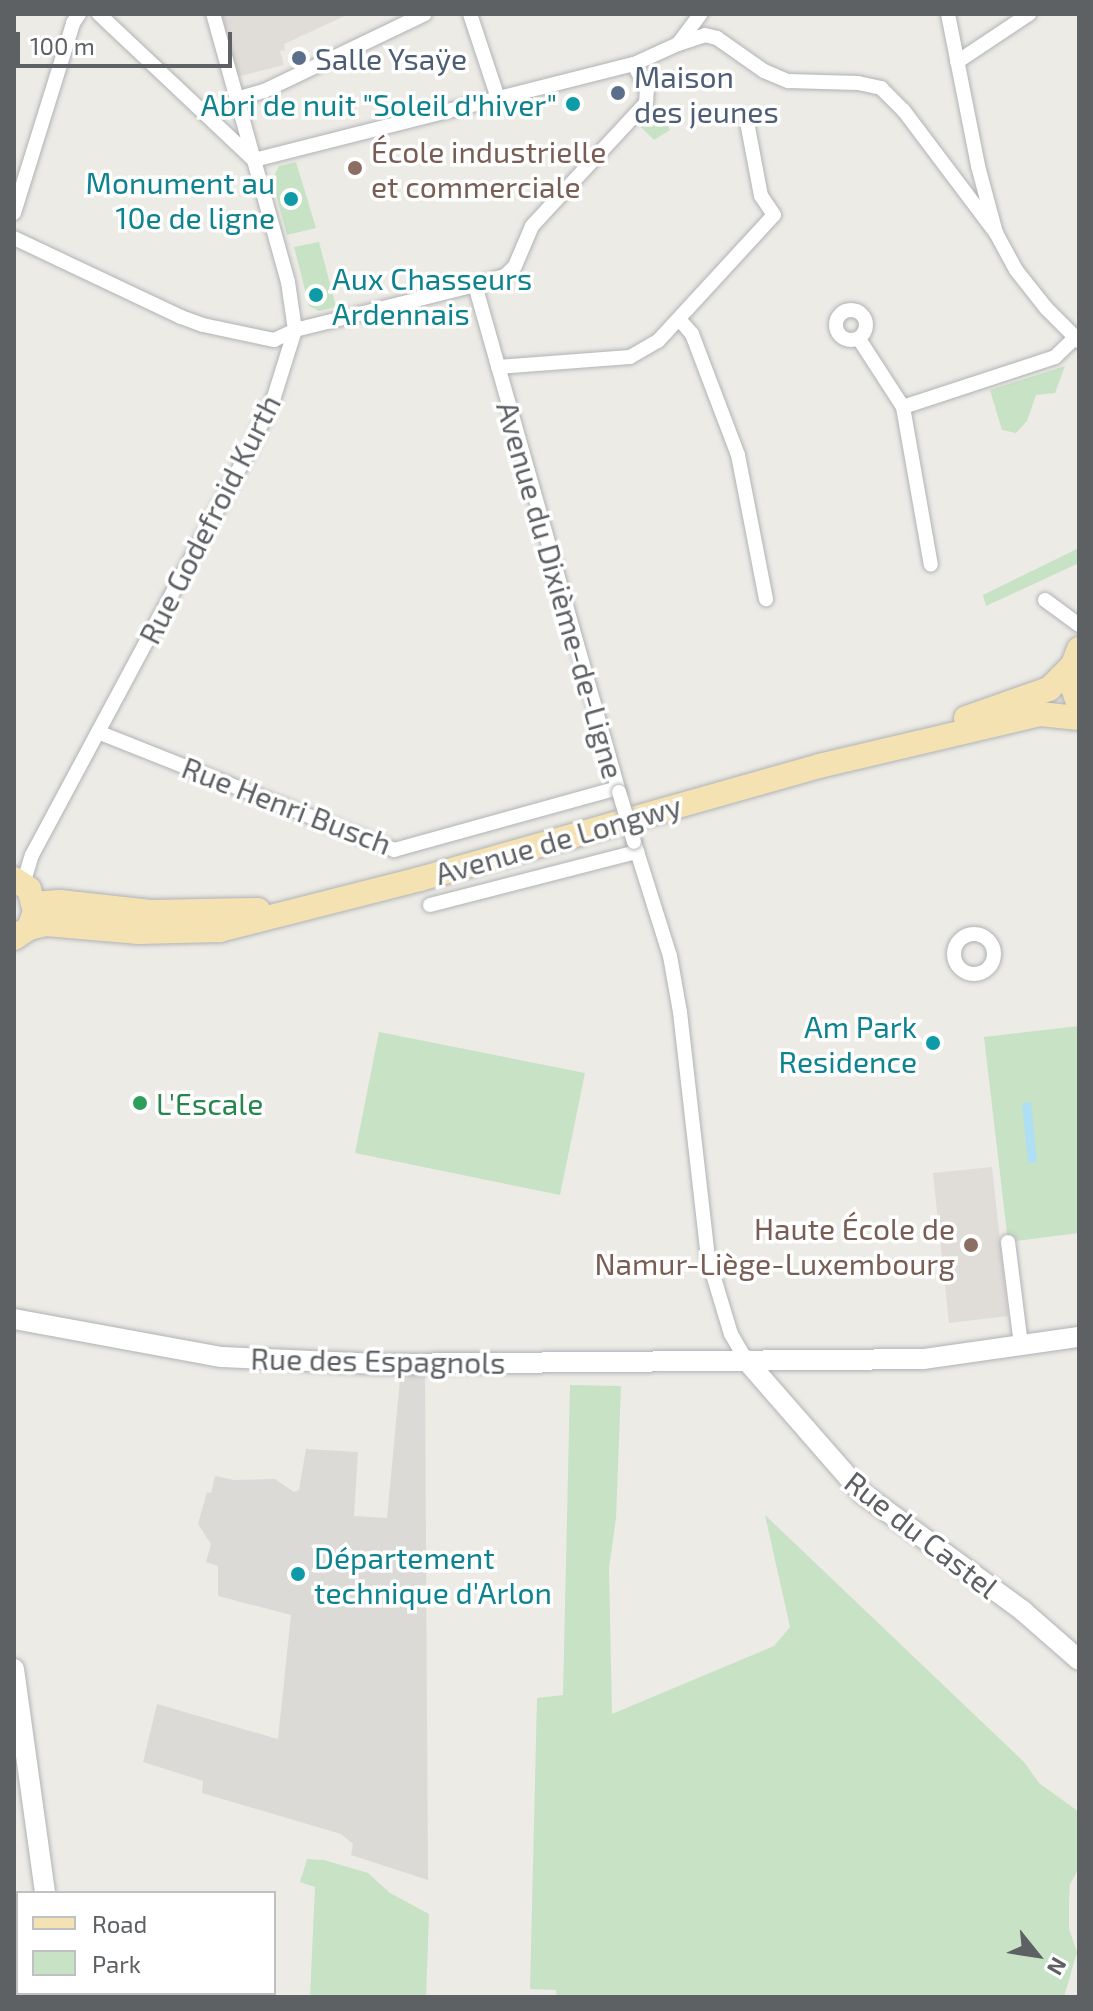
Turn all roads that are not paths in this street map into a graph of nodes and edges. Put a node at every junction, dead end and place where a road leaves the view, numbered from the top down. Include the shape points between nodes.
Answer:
1 (79, 14) edge
2 (99, 14) edge
3 (213, 14) edge
4 (425, 14) edge
5 (470, 14) edge
6 (701, 14) edge
7 (948, 14) edge
8 (1029, 14) edge
9 (678, 44) junction
10 (957, 62) junction
11 (634, 64) junction
12 (498, 98) junction
13 (236, 99) junction
14 (747, 122) dead end
15 (254, 160) junction
16 (978, 166) junction
17 (953, 175) junction
18 (14, 213) edge
19 (996, 233) junction
20 (14, 238) edge
21 (475, 285) junction
22 (679, 319) junction
23 (295, 330) junction
24 (859, 339) dead end
25 (1077, 340) edge
26 (498, 367) junction
27 (903, 407) junction
28 (931, 565) dead end
29 (766, 599) dead end
30 (1045, 600) dead end
31 (1079, 625) edge
32 (1076, 657) edge
33 (1079, 705) edge
34 (1079, 718) edge
35 (98, 732) junction
36 (819, 766) junction
37 (618, 790) junction
38 (636, 847) junction
39 (22, 884) edge
40 (430, 905) dead end
41 (297, 910) junction
42 (21, 933) edge
43 (1008, 1242) dead end
44 (14, 1319) edge
45 (1079, 1337) edge
46 (1021, 1345) junction
47 (746, 1360) junction
48 (1079, 1660) edge
49 (14, 1669) edge
50 (45, 1891) edge

1 - 18 street
2 - 15 street
3 - 13 street, Rue Godefroid Kurth
4 - 13 street via 264,91
5 - 12 street
6 - 9 street
7 - 10 street
8 - 10 street
9 - 11 street
9 - 17 street via 705,35 788,81 881,88
10 - 16 street
11 - 12 street
11 - 21 street via 648,96 640,110 532,226 515,266 505,276
12 - 15 street
13 - 15 street, Rue Godefroid Kurth
14 - 22 street via 761,196 774,215
15 - 23 street, Rue Godefroid Kurth via 288,282
16 - 17 street
16 - 19 street
17 - 19 street
19 - 25 street via 1016,270
20 - 23 street via 203,325 274,340
21 - 23 street
21 - 26 street, Avenue du Dixième-de-Ligne
22 - 26 street via 658,341 630,357
22 - 29 street via 692,334 738,455
23 - 35 street, Rue Godefroid Kurth via 274,397 251,446
24 - 27 street
25 - 27 street via 1055,357
26 - 37 street, Avenue du Dixième-de-Ligne
27 - 28 street
30 - 31 street
32 - 33 main road via 1072,685
32 - 36 main road via 1049,689 1038,694
34 - 36 main road via 1040,714
35 - 37 street, Rue Henri Busch via 394,850
35 - 39 street, Rue Godefroid Kurth via 30,858
36 - 41 main road, Avenue de Longwy
37 - 38 street, Avenue du Dixième-de-Ligne, bridge
38 - 40 street
38 - 47 street, Avenue du Dixième-de-Ligne via 670,956 680,1012 708,1258 731,1334
39 - 41 main road, Avenue de Longwy via 60,902 150,912
39 - 42 main road
41 - 42 main road, Avenue de Longwy via 220,930 139,932 46,924
43 - 46 street
44 - 47 street, Rue des Espagnols via 222,1357 378,1364
45 - 46 street, Rue des Espagnols
46 - 47 street, Rue des Espagnols via 924,1359
47 - 48 street, Rue du Castel via 862,1493 1023,1611
49 - 50 street

